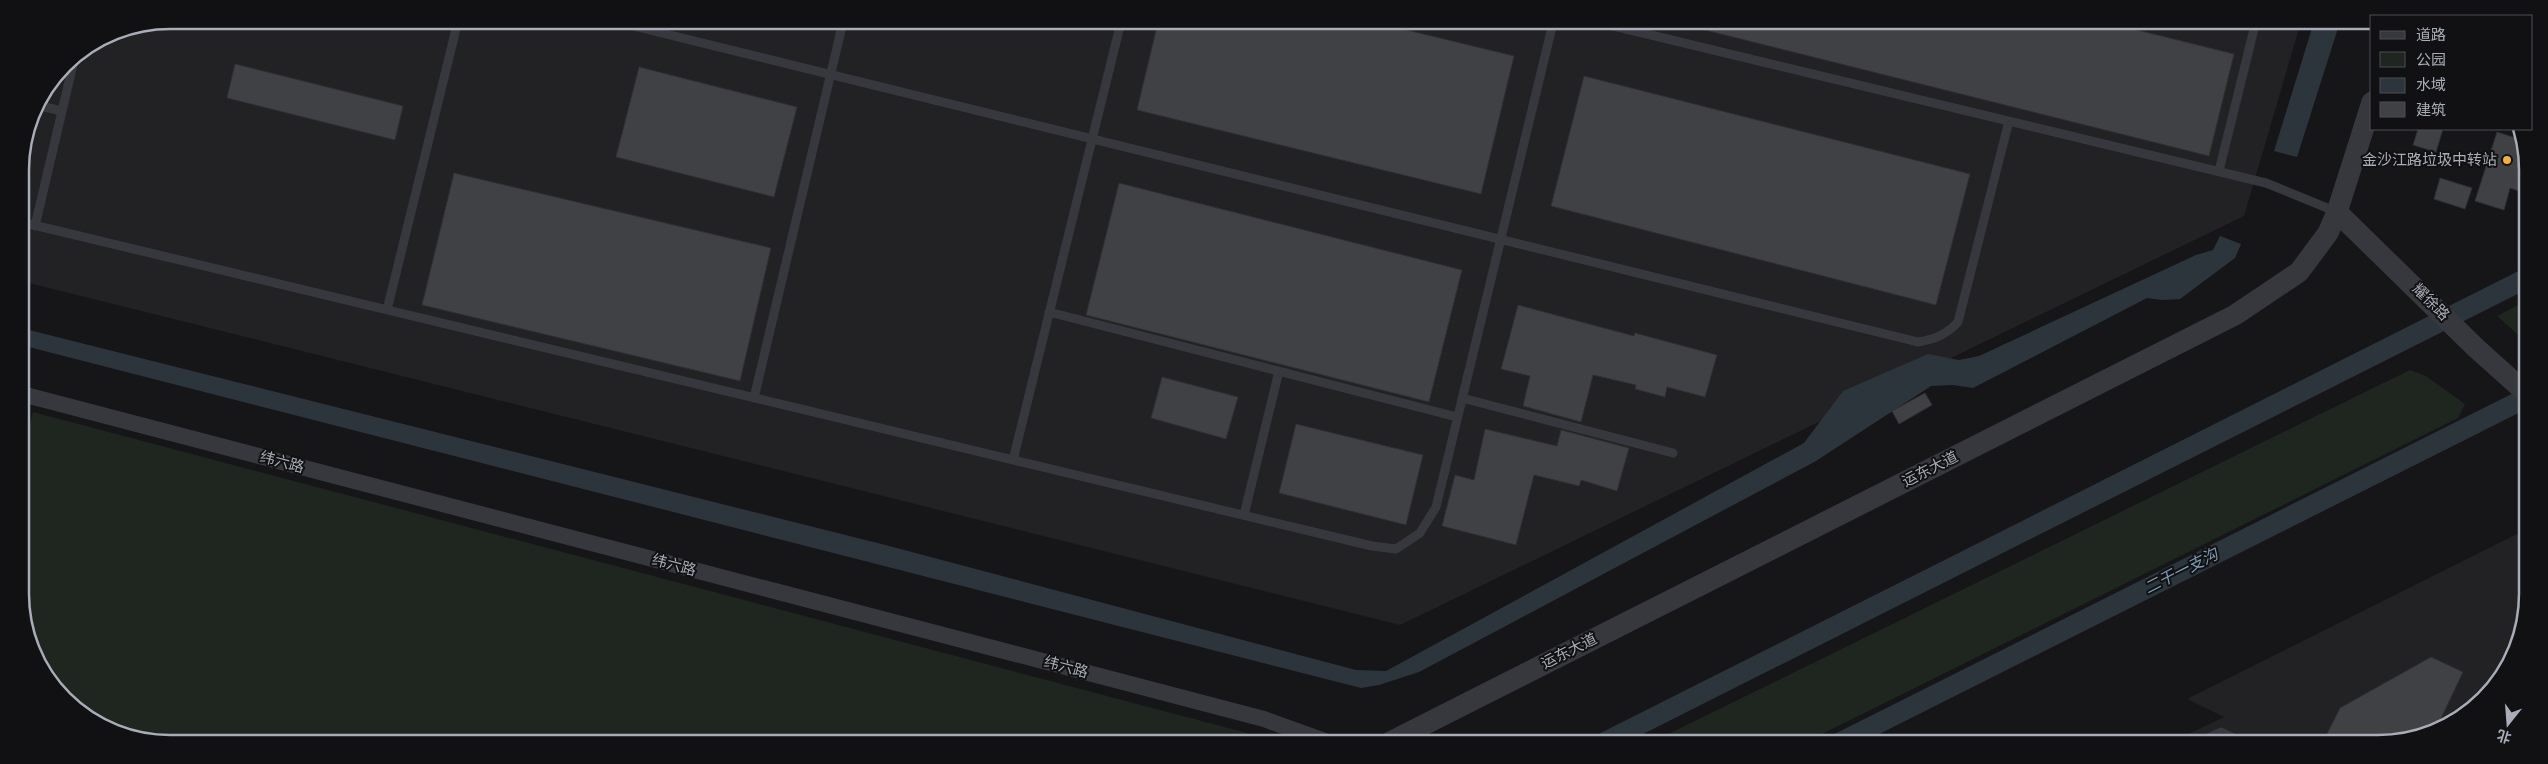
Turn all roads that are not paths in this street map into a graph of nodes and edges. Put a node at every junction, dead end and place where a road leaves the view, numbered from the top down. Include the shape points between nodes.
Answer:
1 (456, 29) edge
2 (646, 29) edge
3 (841, 29) edge
4 (1118, 29) edge
5 (1552, 29) edge
6 (1625, 29) edge
7 (2254, 29) edge
8 (72, 69) edge
9 (830, 74) junction
10 (44, 107) edge
11 (2370, 108) edge
12 (62, 111) junction
13 (2009, 121) junction
14 (1092, 138) junction
15 (2218, 171) junction
16 (2337, 212) junction
17 (29, 224) edge
18 (35, 226) junction
19 (1500, 238) junction
20 (388, 310) junction
21 (1050, 312) junction
22 (1279, 371) junction
23 (2519, 387) edge
24 (29, 396) edge
25 (754, 398) junction
26 (1462, 398) junction
27 (1457, 417) junction
28 (1673, 453) dead end
29 (1013, 460) junction
30 (1244, 515) junction
31 (1306, 735) edge
32 (1404, 735) edge
33 (2215, 735) edge
34 (2227, 735) edge

1 - 20 lane
2 - 9 lane
3 - 9 lane
4 - 14 lane
5 - 19 lane
6 - 13 lane
7 - 15 lane
8 - 12 lane
9 - 14 lane
9 - 25 lane
10 - 12 lane
11 - 16 street, 运东大道
12 - 18 lane
13 - 15 lane
13 - 19 lane via 1958,322 1949,331 1918,342
14 - 19 lane
14 - 21 lane
15 - 16 lane via 2266,182
16 - 23 street, 耀徐路
16 - 32 street, 运东大道 via 2328,233 2299,272 2235,315
17 - 18 lane
18 - 20 lane
19 - 26 lane
20 - 25 lane
21 - 22 lane
21 - 29 lane
22 - 27 lane
22 - 30 lane
24 - 31 street, 纬六路 via 1264,719
25 - 29 lane
26 - 27 lane
26 - 28 lane
27 - 30 lane via 1436,506 1420,533 1396,550
29 - 30 lane
33 - 34 lane via 2221,732

